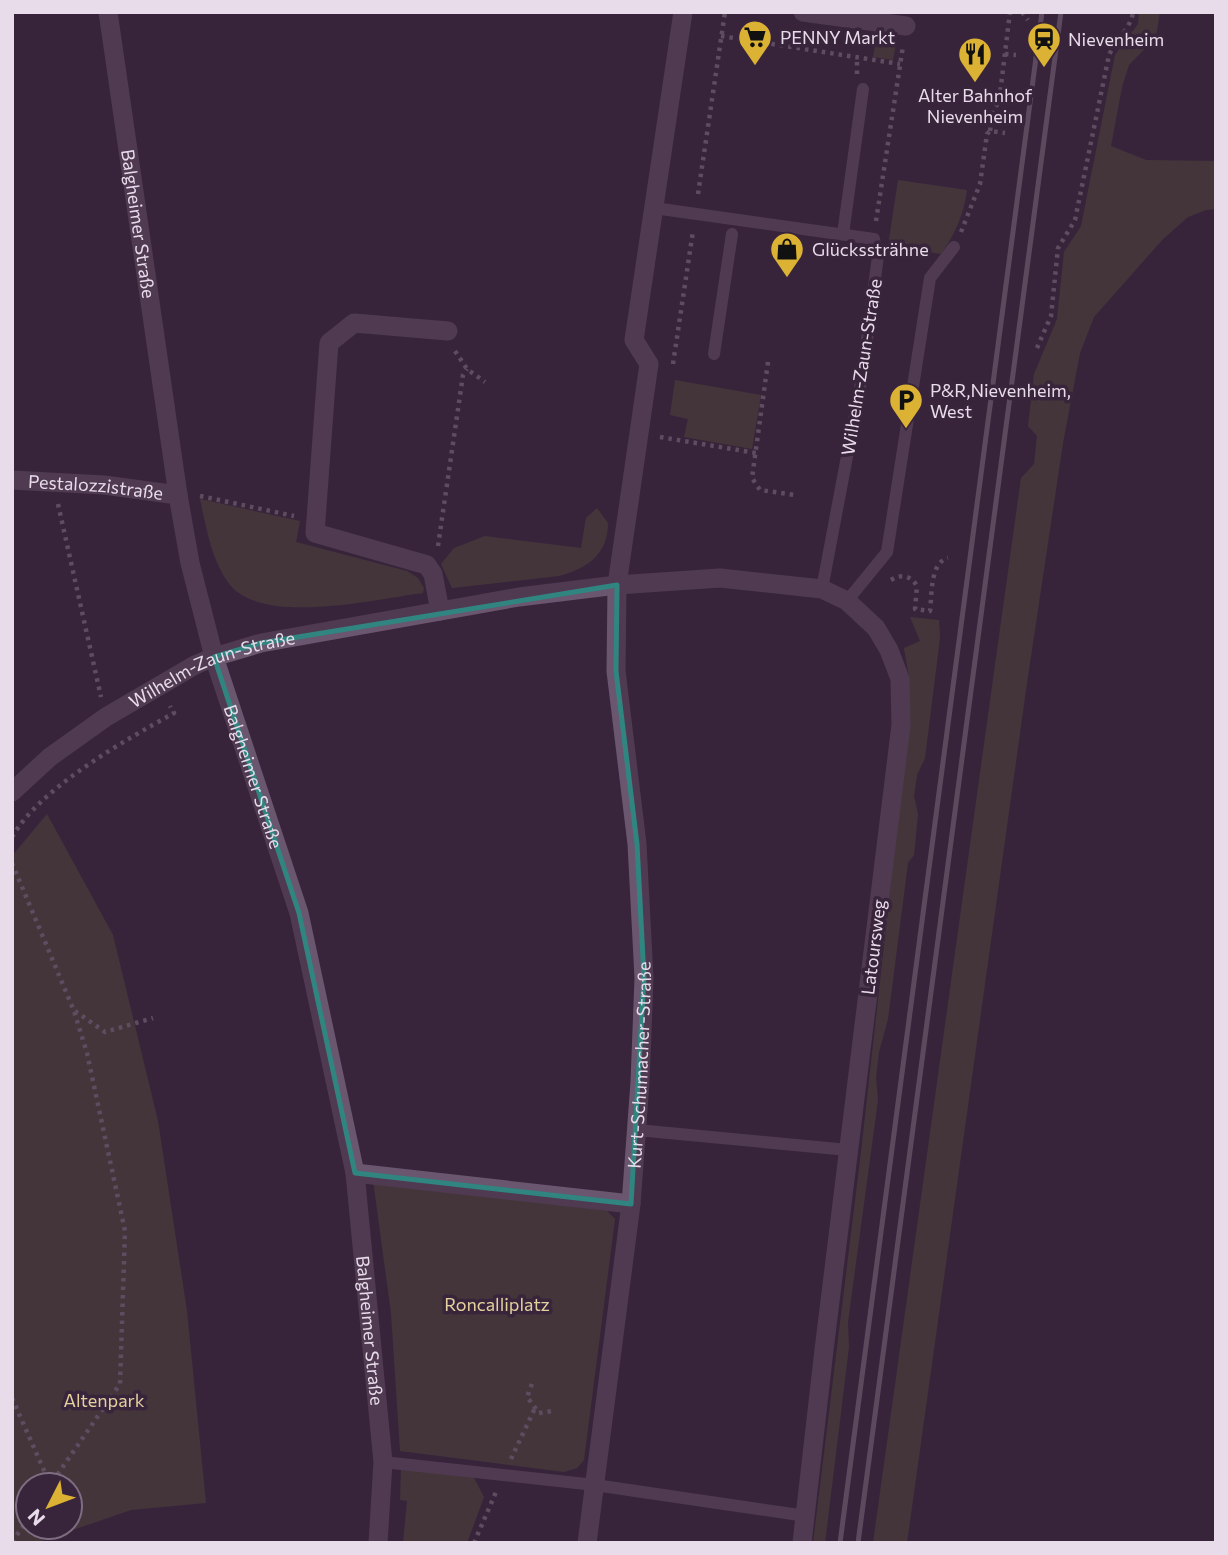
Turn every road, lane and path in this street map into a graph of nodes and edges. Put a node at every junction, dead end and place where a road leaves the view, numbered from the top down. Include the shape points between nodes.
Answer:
1 (108, 12) edge
2 (683, 12) edge
3 (803, 12) edge
4 (1010, 12) edge
5 (1022, 12) edge
6 (1133, 12) edge
7 (1028, 20) dead end
8 (906, 26) joint
9 (721, 36) dead end
10 (1005, 54) junction
11 (1016, 55) dead end
12 (900, 64) junction
13 (863, 89) dead end
14 (990, 131) junction
15 (1005, 133) dead end
16 (654, 208) junction
17 (732, 233) dead end
18 (843, 234) junction
19 (874, 239) junction
20 (956, 243) joint
21 (448, 331) joint
22 (1037, 348) dead end
23 (714, 354) dead end
24 (768, 362) dead end
25 (467, 369) junction
26 (485, 382) dead end
27 (639, 434) junction
28 (756, 453) junction
29 (12, 480) edge
30 (54, 482) junction
31 (178, 493) junction
32 (794, 495) dead end
33 (316, 521) junction
34 (948, 558) dead end
35 (426, 565) junction
36 (874, 567) junction
37 (617, 584) junction
38 (822, 589) junction
39 (847, 601) junction
40 (440, 611) junction
41 (214, 657) junction
42 (98, 686) dead end
43 (159, 686) junction
44 (12, 792) edge
45 (12, 837) edge
46 (12, 863) edge
47 (74, 1011) junction
48 (153, 1018) dead end
49 (637, 1130) junction
50 (848, 1150) junction
51 (355, 1173) junction
52 (631, 1204) junction
53 (532, 1384) dead end
54 (12, 1398) edge
55 (535, 1408) junction
56 (552, 1411) dead end
57 (383, 1462) junction
58 (44, 1471) edge
59 (59, 1471) edge
60 (503, 1474) junction
61 (595, 1485) junction
62 (806, 1516) junction
63 (378, 1543) edge
64 (474, 1543) edge
65 (587, 1543) edge
66 (802, 1543) edge

1 - 31 street, Balgheimer Straße
2 - 16 street
3 - 8 street
4 - 10 path
5 - 7 path
6 - 22 path via 1132,21 1109,55 1075,220 1058,248 1051,316
8 - 12 path
9 - 12 path
10 - 11 path
10 - 14 path
12 - 19 path
13 - 18 lane
14 - 15 path
14 - 20 path via 980,184
16 - 18 lane
16 - 27 street via 634,340 649,365
17 - 23 lane
18 - 19 lane
19 - 38 lane, Wilhelm-Zaun-Straße via 878,256 862,377
20 - 36 lane via 930,278 887,552
21 - 25 path via 456,355
21 - 33 street via 354,323 330,343
24 - 28 path
25 - 26 path
25 - 35 path via 440,542
27 - 28 path
27 - 37 street
28 - 32 path via 752,478 760,490
29 - 30 street, Pestalozzistraße
30 - 31 street, Pestalozzistraße
30 - 42 path
31 - 33 path
31 - 41 street, Balgheimer Straße
33 - 35 street via 315,533
34 - 36 path via 937,565 930,611 915,609 917,586 910,578 891,580
35 - 40 street via 433,574
36 - 39 lane
37 - 38 street, Latoursweg via 720,578
37 - 40 street, Wilhelm-Zaun-Straße
37 - 49 street, Kurt-Schumacher-Straße via 616,671 637,844 644,978
38 - 39 street, Latoursweg
39 - 50 street, Latoursweg via 876,628 889,650 900,679 901,725
40 - 41 street, Wilhelm-Zaun-Straße via 261,643
41 - 43 street, Wilhelm-Zaun-Straße
41 - 51 street, Balgheimer Straße via 299,913
43 - 44 street, Wilhelm-Zaun-Straße via 76,737
43 - 45 path via 174,713 84,768 41,802
46 - 47 path
47 - 48 path via 106,1031
47 - 59 path via 88,1053 125,1231 120,1384
49 - 50 lane
49 - 52 street, Kurt-Schumacher-Straße
50 - 62 street, Latoursweg
51 - 52 street
51 - 57 street, Balgheimer Straße
52 - 61 street, Kurt-Schumacher-Straße
53 - 55 path via 527,1397
54 - 58 path
55 - 56 path via 539,1413
55 - 60 path
57 - 60 lane
57 - 63 street, Balgheimer Straße
60 - 61 lane
60 - 64 path
61 - 62 lane
61 - 65 street, Kurt-Schumacher-Straße
62 - 66 street, Latoursweg

